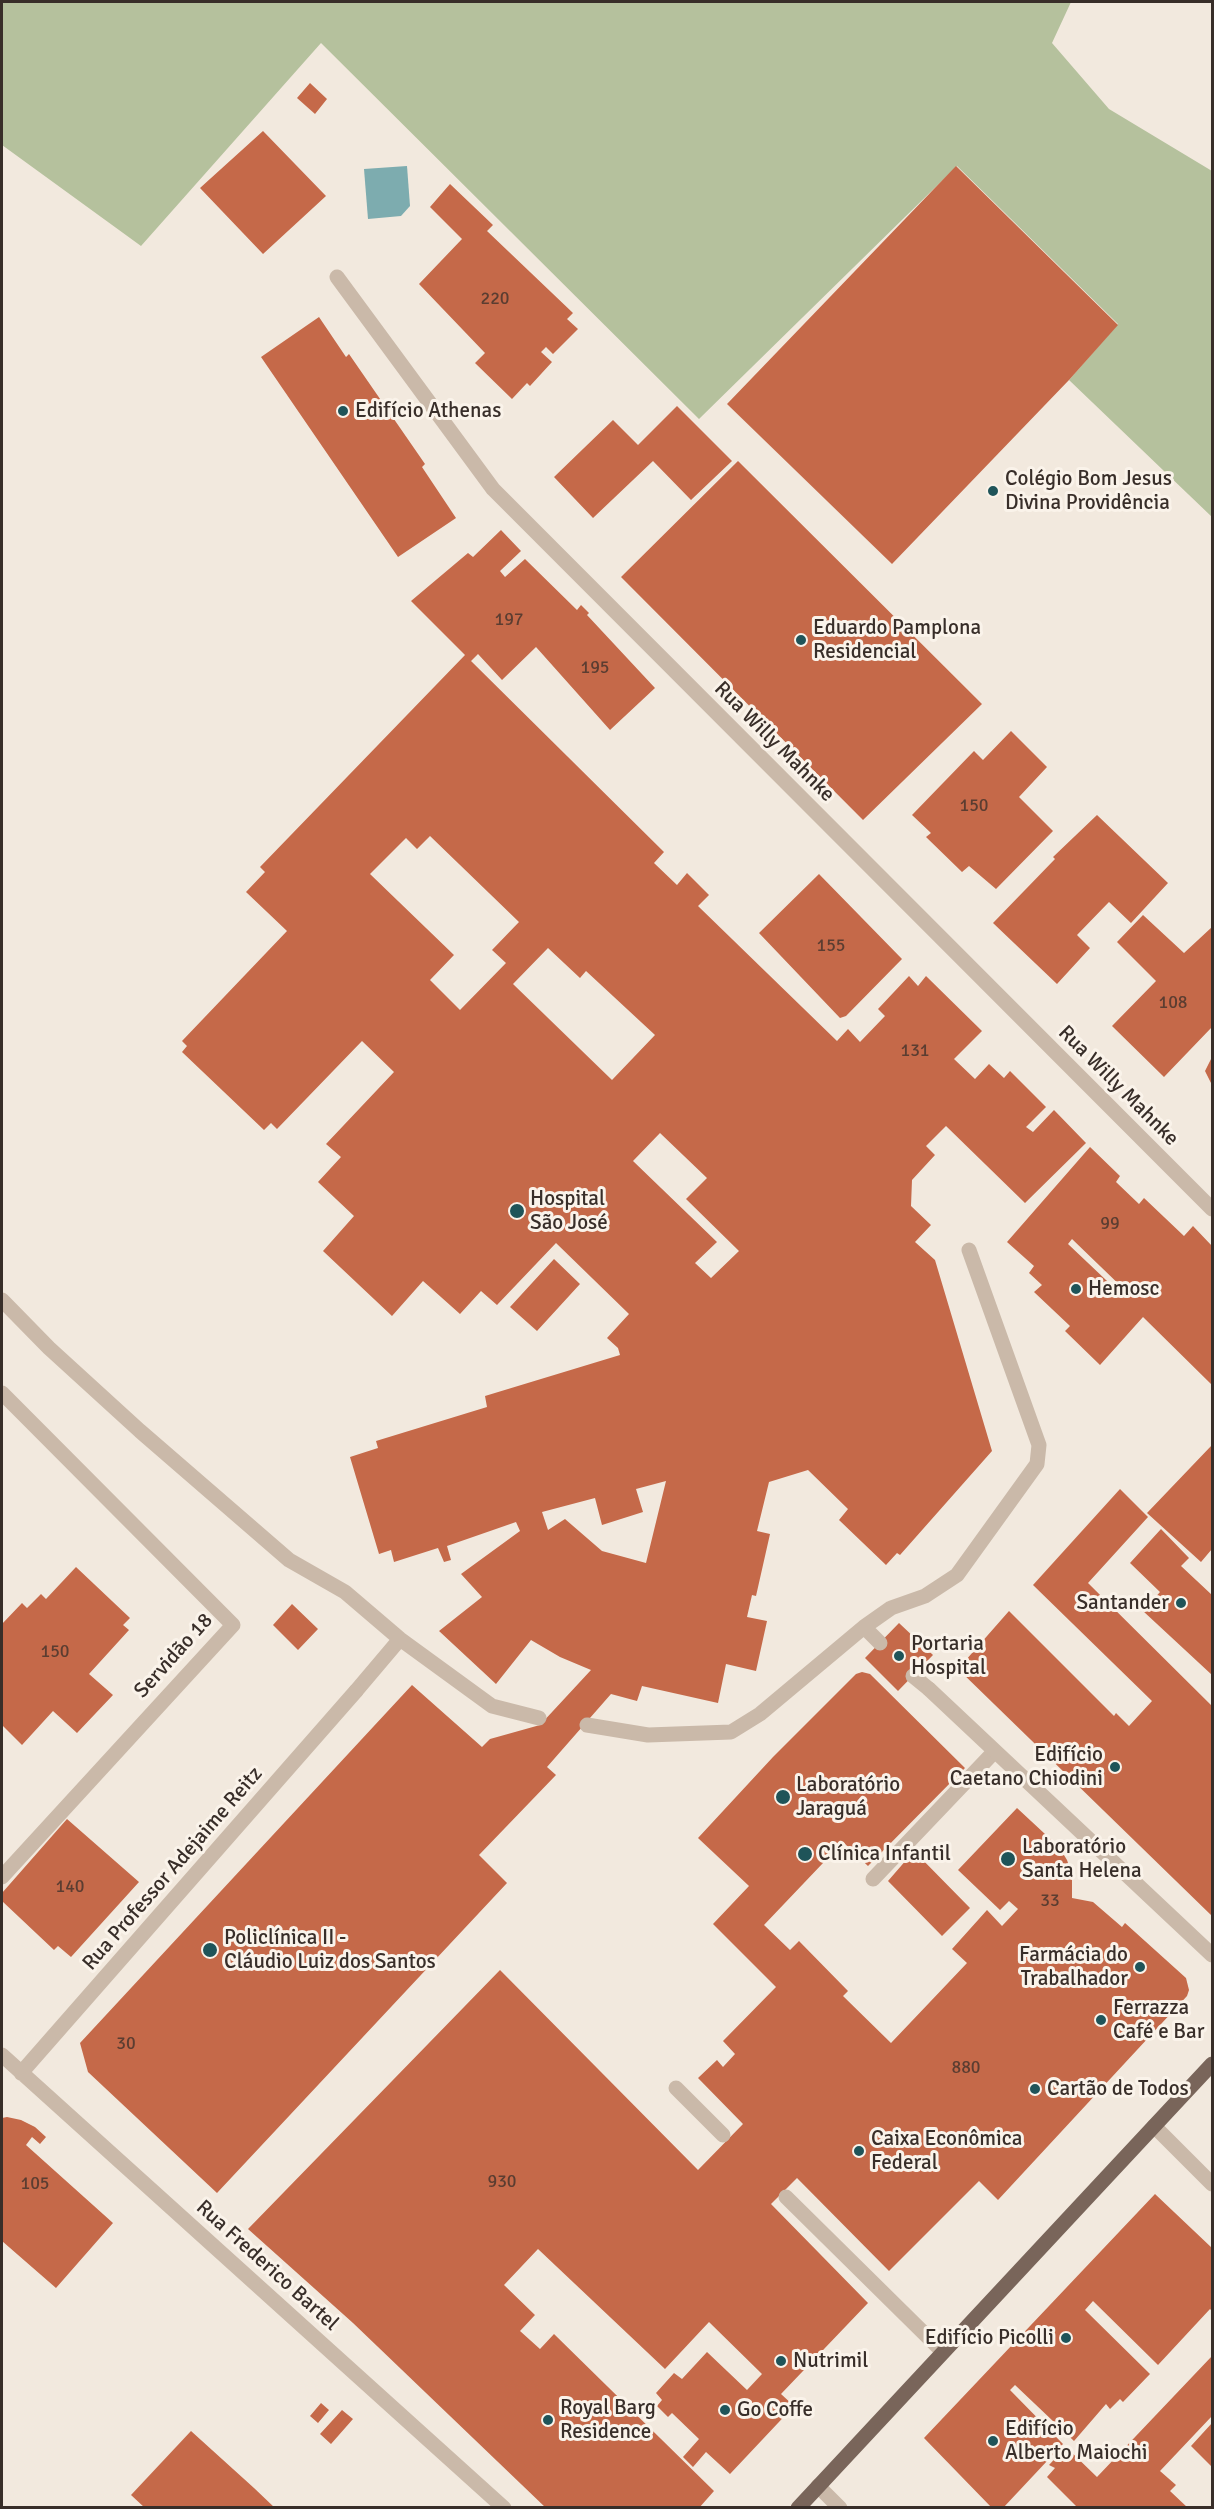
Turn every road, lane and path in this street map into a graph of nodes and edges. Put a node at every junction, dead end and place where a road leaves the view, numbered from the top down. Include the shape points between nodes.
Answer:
1 (337, 277) dead end
2 (1212, 1209) edge
3 (969, 1250) dead end
4 (2, 1300) edge
5 (2, 1393) edge
6 (864, 1627) junction
7 (400, 1640) junction
8 (880, 1642) dead end
9 (913, 1676) dead end
10 (539, 1718) dead end
11 (587, 1725) dead end
12 (994, 1752) junction
13 (2, 1877) edge
14 (873, 1879) dead end
15 (1212, 1955) edge
16 (2, 2055) edge
17 (1212, 2064) edge
18 (21, 2073) junction
19 (676, 2088) dead end
20 (1154, 2126) junction
21 (723, 2135) dead end
22 (1212, 2184) edge
23 (786, 2197) dead end
24 (943, 2352) junction
25 (818, 2486) junction
26 (504, 2508) edge
27 (798, 2508) edge
28 (840, 2508) edge

1 - 2 street, Rua Willy Mahnke via 493,489
3 - 6 street via 1039,1445 1037,1464 957,1575 925,1596 891,1608
4 - 7 street via 140,1431 290,1560 345,1592
5 - 13 street, Servidão 18 via 233,1625
6 - 8 street
6 - 11 street via 760,1714 731,1732 648,1736
7 - 10 street via 492,1706
7 - 18 street, Rua Professor Adejaime Reitz
9 - 12 street
12 - 14 street
12 - 15 street
16 - 18 street, Rua Frederico Bartel
17 - 20 main road
18 - 26 street, Rua Frederico Bartel
19 - 21 street
20 - 22 street
20 - 24 main road
23 - 24 street
24 - 25 main road
25 - 27 main road
25 - 28 street

